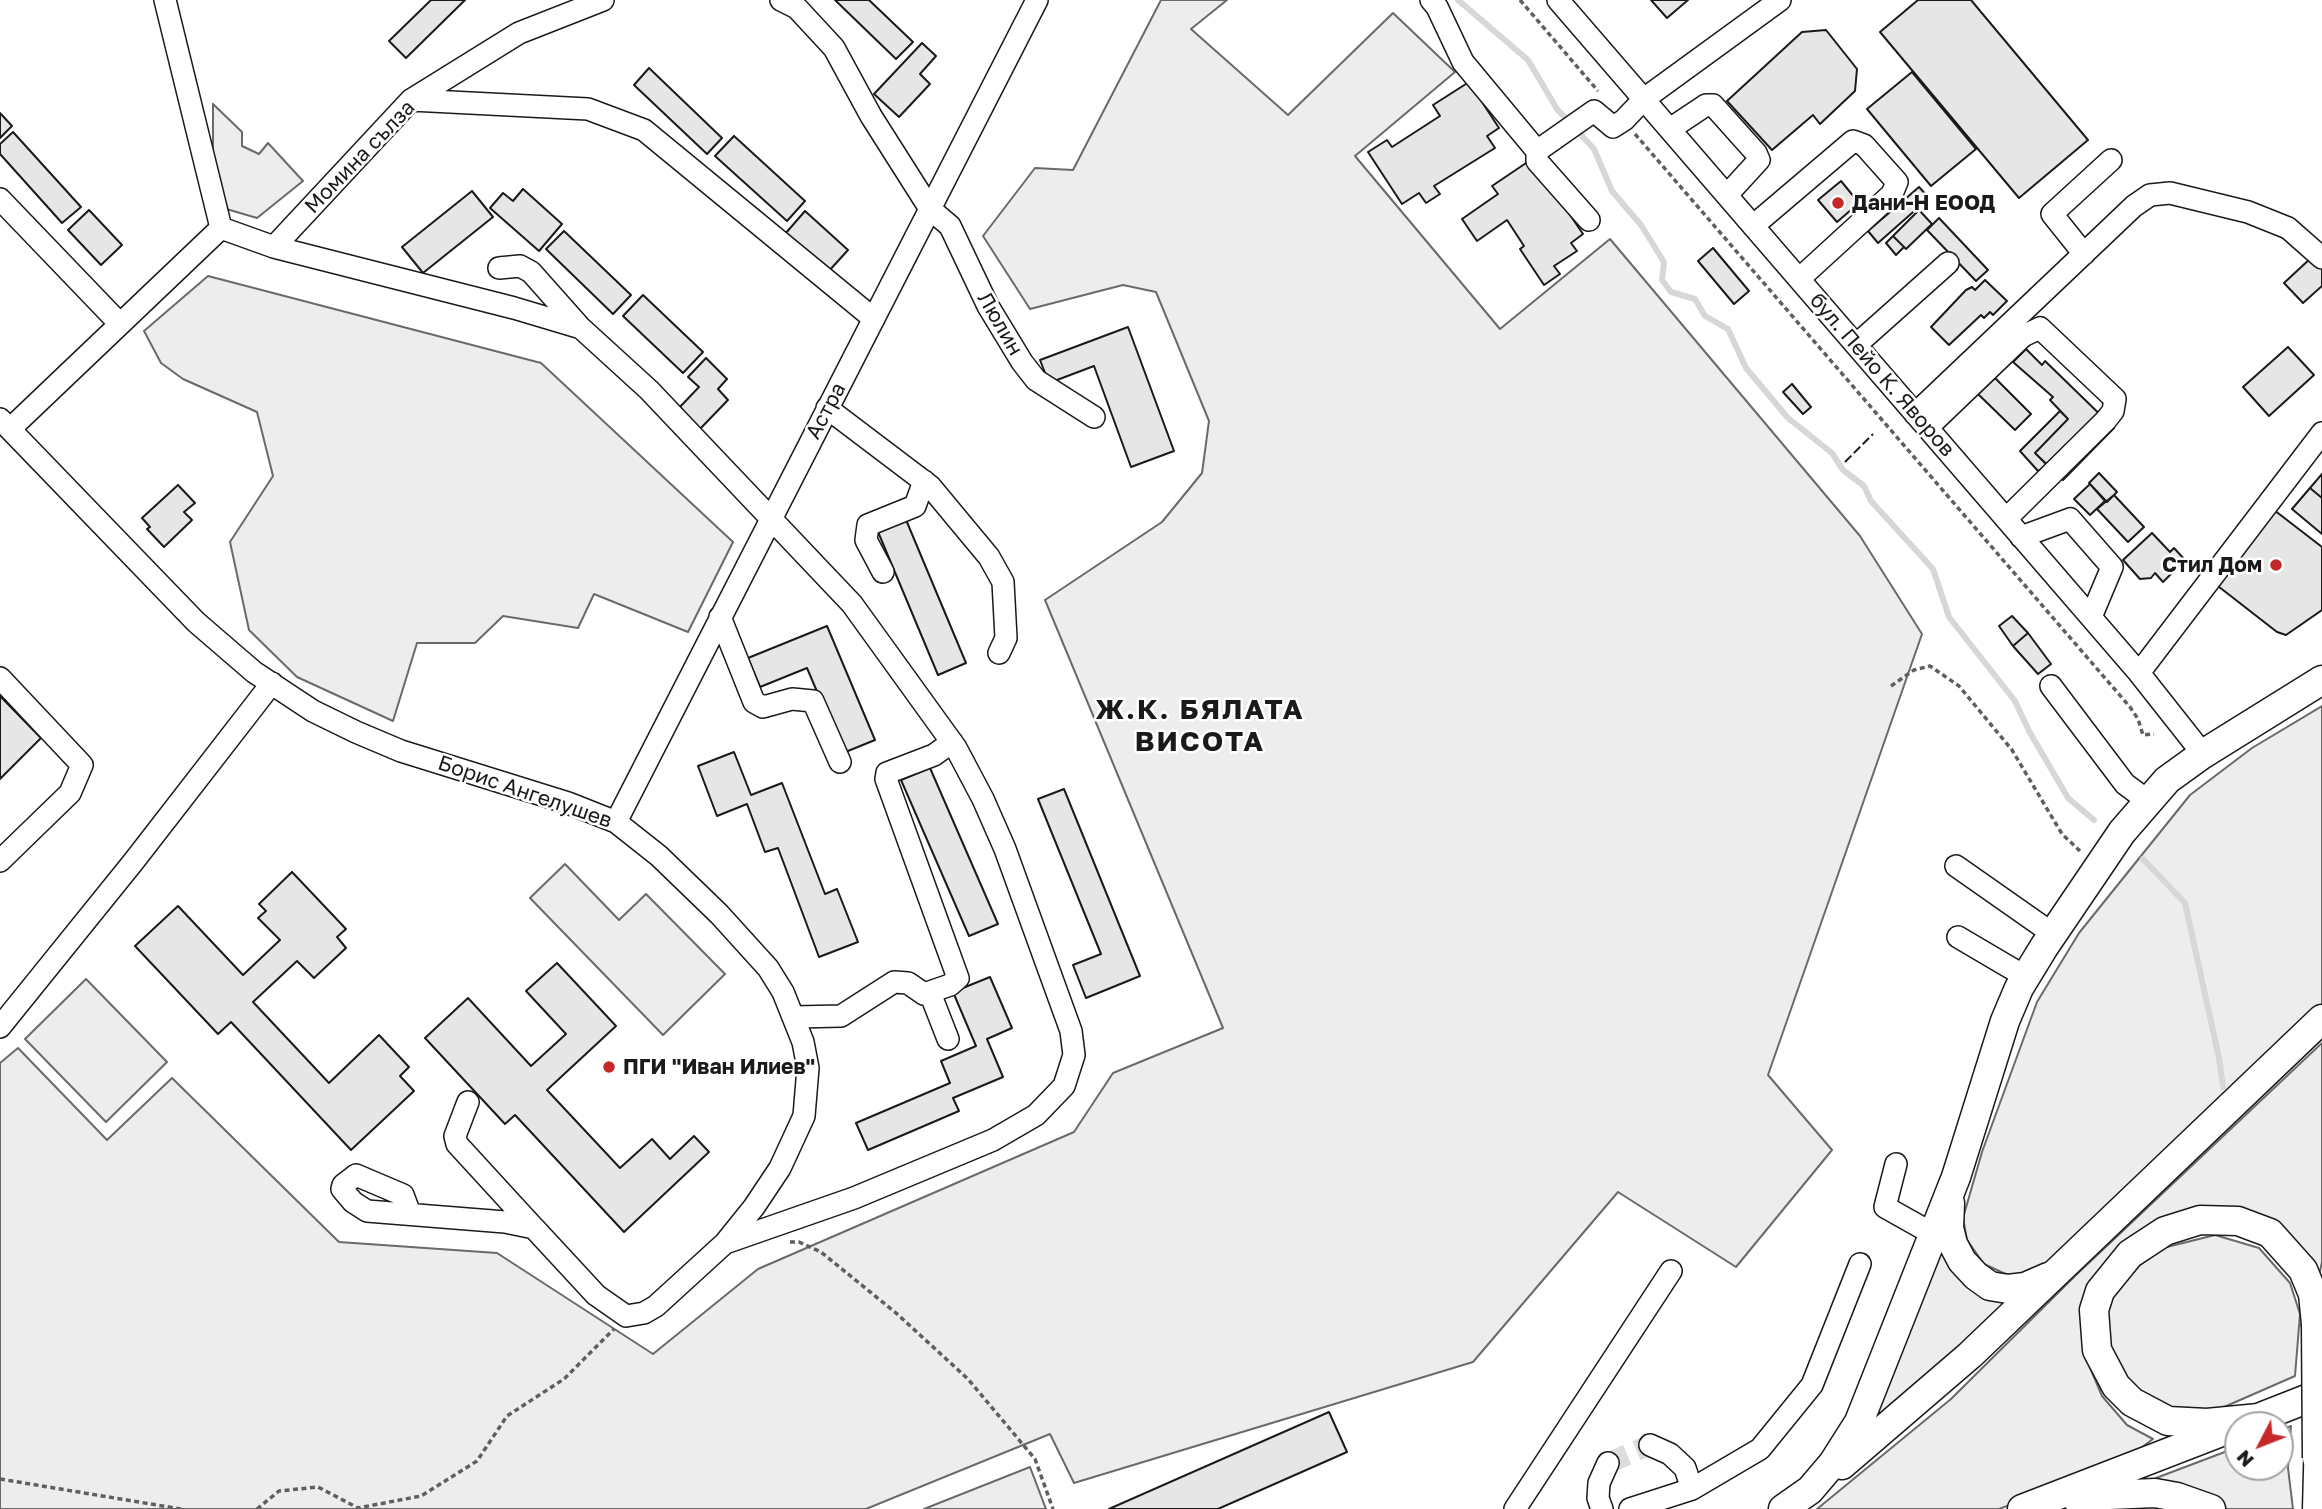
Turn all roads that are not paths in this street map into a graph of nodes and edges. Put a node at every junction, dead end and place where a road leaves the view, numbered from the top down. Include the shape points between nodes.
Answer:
1 (165, 0) edge
2 (603, 0) edge
3 (780, 0) edge
4 (1431, 0) edge
5 (1558, 0) edge
6 (1780, 0) edge
7 (1028, 6) edge
8 (1644, 99) junction
9 (411, 100) junction
10 (1670, 129) junction
11 (1545, 146) junction
12 (2111, 160) dead end
13 (1727, 195) junction
14 (0, 199) edge
15 (930, 209) junction
16 (1589, 220) dead end
17 (1753, 226) junction
18 (220, 228) junction
19 (274, 247) junction
20 (2084, 254) junction
21 (2322, 258) edge
22 (1948, 263) dead end
23 (499, 268) dead end
24 (1799, 279) junction
25 (874, 319) junction
26 (120, 324) junction
27 (581, 328) junction
28 (1856, 345) junction
29 (827, 408) junction
30 (1094, 417) dead end
31 (1921, 421) junction
32 (5, 424) edge
33 (2322, 433) edge
34 (924, 481) junction
35 (771, 516) junction
36 (2006, 519) junction
37 (2021, 537) junction
38 (883, 572) dead end
39 (720, 617) junction
40 (2091, 617) junction
41 (999, 653) dead end
42 (2139, 673) junction
43 (0, 678) edge
44 (2322, 680) edge
45 (272, 683) junction
46 (2051, 686) dead end
47 (951, 742) junction
48 (2203, 754) junction
49 (840, 762) dead end
50 (2148, 801) junction
51 (616, 822) junction
52 (0, 861) edge
53 (1956, 866) dead end
54 (2053, 934) junction
55 (1958, 937) dead end
56 (2026, 977) junction
57 (930, 992) junction
58 (795, 1017) junction
59 (2322, 1019) edge
60 (0, 1027) edge
61 (948, 1039) dead end
62 (468, 1102) dead end
63 (1896, 1164) dead end
64 (1956, 1177) junction
65 (410, 1214) junction
66 (534, 1228) junction
67 (1933, 1234) junction
68 (725, 1243) junction
69 (1860, 1264) dead end
70 (1671, 1272) dead end
71 (2056, 1274) junction
72 (2322, 1393) edge
73 (2322, 1404) edge
74 (2276, 1411) edge
75 (2224, 1423) edge
76 (2224, 1431) edge
77 (1650, 1446) dead end
78 (2317, 1458) junction
79 (1608, 1463) dead end
80 (1692, 1489) junction
81 (1811, 1490) junction
82 (1515, 1509) edge
83 (1602, 1509) edge
84 (1630, 1509) edge
85 (1783, 1509) edge
86 (2022, 1509) edge
87 (2053, 1509) edge
88 (2211, 1509) edge
89 (2317, 1509) edge

1 - 18 street
2 - 9 street, Момина сълза via 519,33
3 - 15 street via 797,8 834,48
4 - 11 street via 1463,62
5 - 8 street, бул. Пейо К. Яворов
6 - 8 street
7 - 15 street, Астра
8 - 10 street, бул. Пейо К. Яворов
8 - 11 street via 1613,127 1594,111
9 - 19 street, Момина сълза
9 - 25 street via 588,109 644,130
10 - 13 street, бул. Пейо К. Яворов
10 - 13 street via 1713,105 1756,153 1759,160
11 - 16 street via 1537,161
12 - 20 street via 2052,214
13 - 17 street, бул. Пейо К. Яворов
14 - 26 street
15 - 25 street, Астра
15 - 30 street, Люлин via 950,226 988,306 1036,380
17 - 24 street, бул. Пейо К. Яворов
17 - 24 street via 1853,141 1864,145 1896,182 1892,194
18 - 19 street
18 - 26 street
19 - 27 street
20 - 21 street via 2134,206 2150,195 2171,193 2248,212 2288,228
20 - 31 street
22 - 28 street
23 - 27 street via 520,266 531,272
24 - 28 street, бул. Пейо К. Яворов
25 - 29 street, Астра
26 - 32 street
27 - 35 street via 649,390
28 - 31 street, бул. Пейо К. Яворов
29 - 34 street
29 - 35 street, Астра
31 - 36 street, бул. Пейо К. Яворов
31 - 36 street via 2023,336 2040,328 2115,399 2106,420
32 - 45 street, Борис Ангелушев via 197,622
33 - 42 street
34 - 38 street via 915,506 868,525 866,540
34 - 41 street via 989,556 1003,582 1006,638
35 - 39 street, Астра
35 - 47 street via 852,604
36 - 37 street, бул. Пейо К. Яворов
37 - 40 street, бул. Пейо К. Яворов
37 - 40 street via 2070,519 2112,567
39 - 49 street via 754,702 763,707 792,699 813,701
39 - 51 street, Астра
40 - 42 street, бул. Пейо К. Яворов
42 - 48 street, бул. Пейо К. Яворов
43 - 52 street via 82,765 69,793
44 - 48 main road
45 - 51 street, Борис Ангелушев via 313,711 401,751
45 - 60 street
46 - 50 street via 2125,783
47 - 57 street via 934,755 886,776 958,978
47 - 68 street via 1005,849 1064,1007 1074,1055 1064,1086 1036,1115 993,1140 854,1198
48 - 50 main road via 2167,780
50 - 54 main road
51 - 58 street, Борис Ангелушев via 659,856 743,939 768,968
53 - 54 street
54 - 56 main road
55 - 56 street
56 - 64 main road via 2005,1021
57 - 58 street via 924,994 908,983 894,982 841,1016
57 - 61 street
58 - 68 street, Борис Ангелушев via 808,1068 804,1116 780,1168
59 - 71 main road
62 - 66 street via 455,1136 457,1144
63 - 67 street via 1885,1207
64 - 67 main road
64 - 71 main road via 1949,1228 1962,1261 1976,1276 1990,1286 2008,1289
65 - 65 street via 367,1211 342,1189 356,1175 403,1195
65 - 66 street
66 - 68 street, Борис Ангелушев via 596,1295 626,1316 656,1306
67 - 81 main road via 1858,1422
69 - 80 street via 1812,1385 1760,1449
70 - 82 street
71 - 81 main road via 1923,1398
72 - 74 main road
73 - 78 main road, bridge
75 - 78 main road, bridge via 2177,1422 2149,1414 2116,1386 2097,1350 2094,1310 2100,1291 2130,1254 2165,1231 2200,1220 2238,1221 2270,1233 2304,1270 2313,1294 2316,1324
76 - 86 main road
77 - 80 street via 1670,1454 1685,1468
78 - 89 main road
79 - 83 street via 1599,1483
80 - 84 street
81 - 85 main road
87 - 88 main road via 2132,1493 2177,1496

